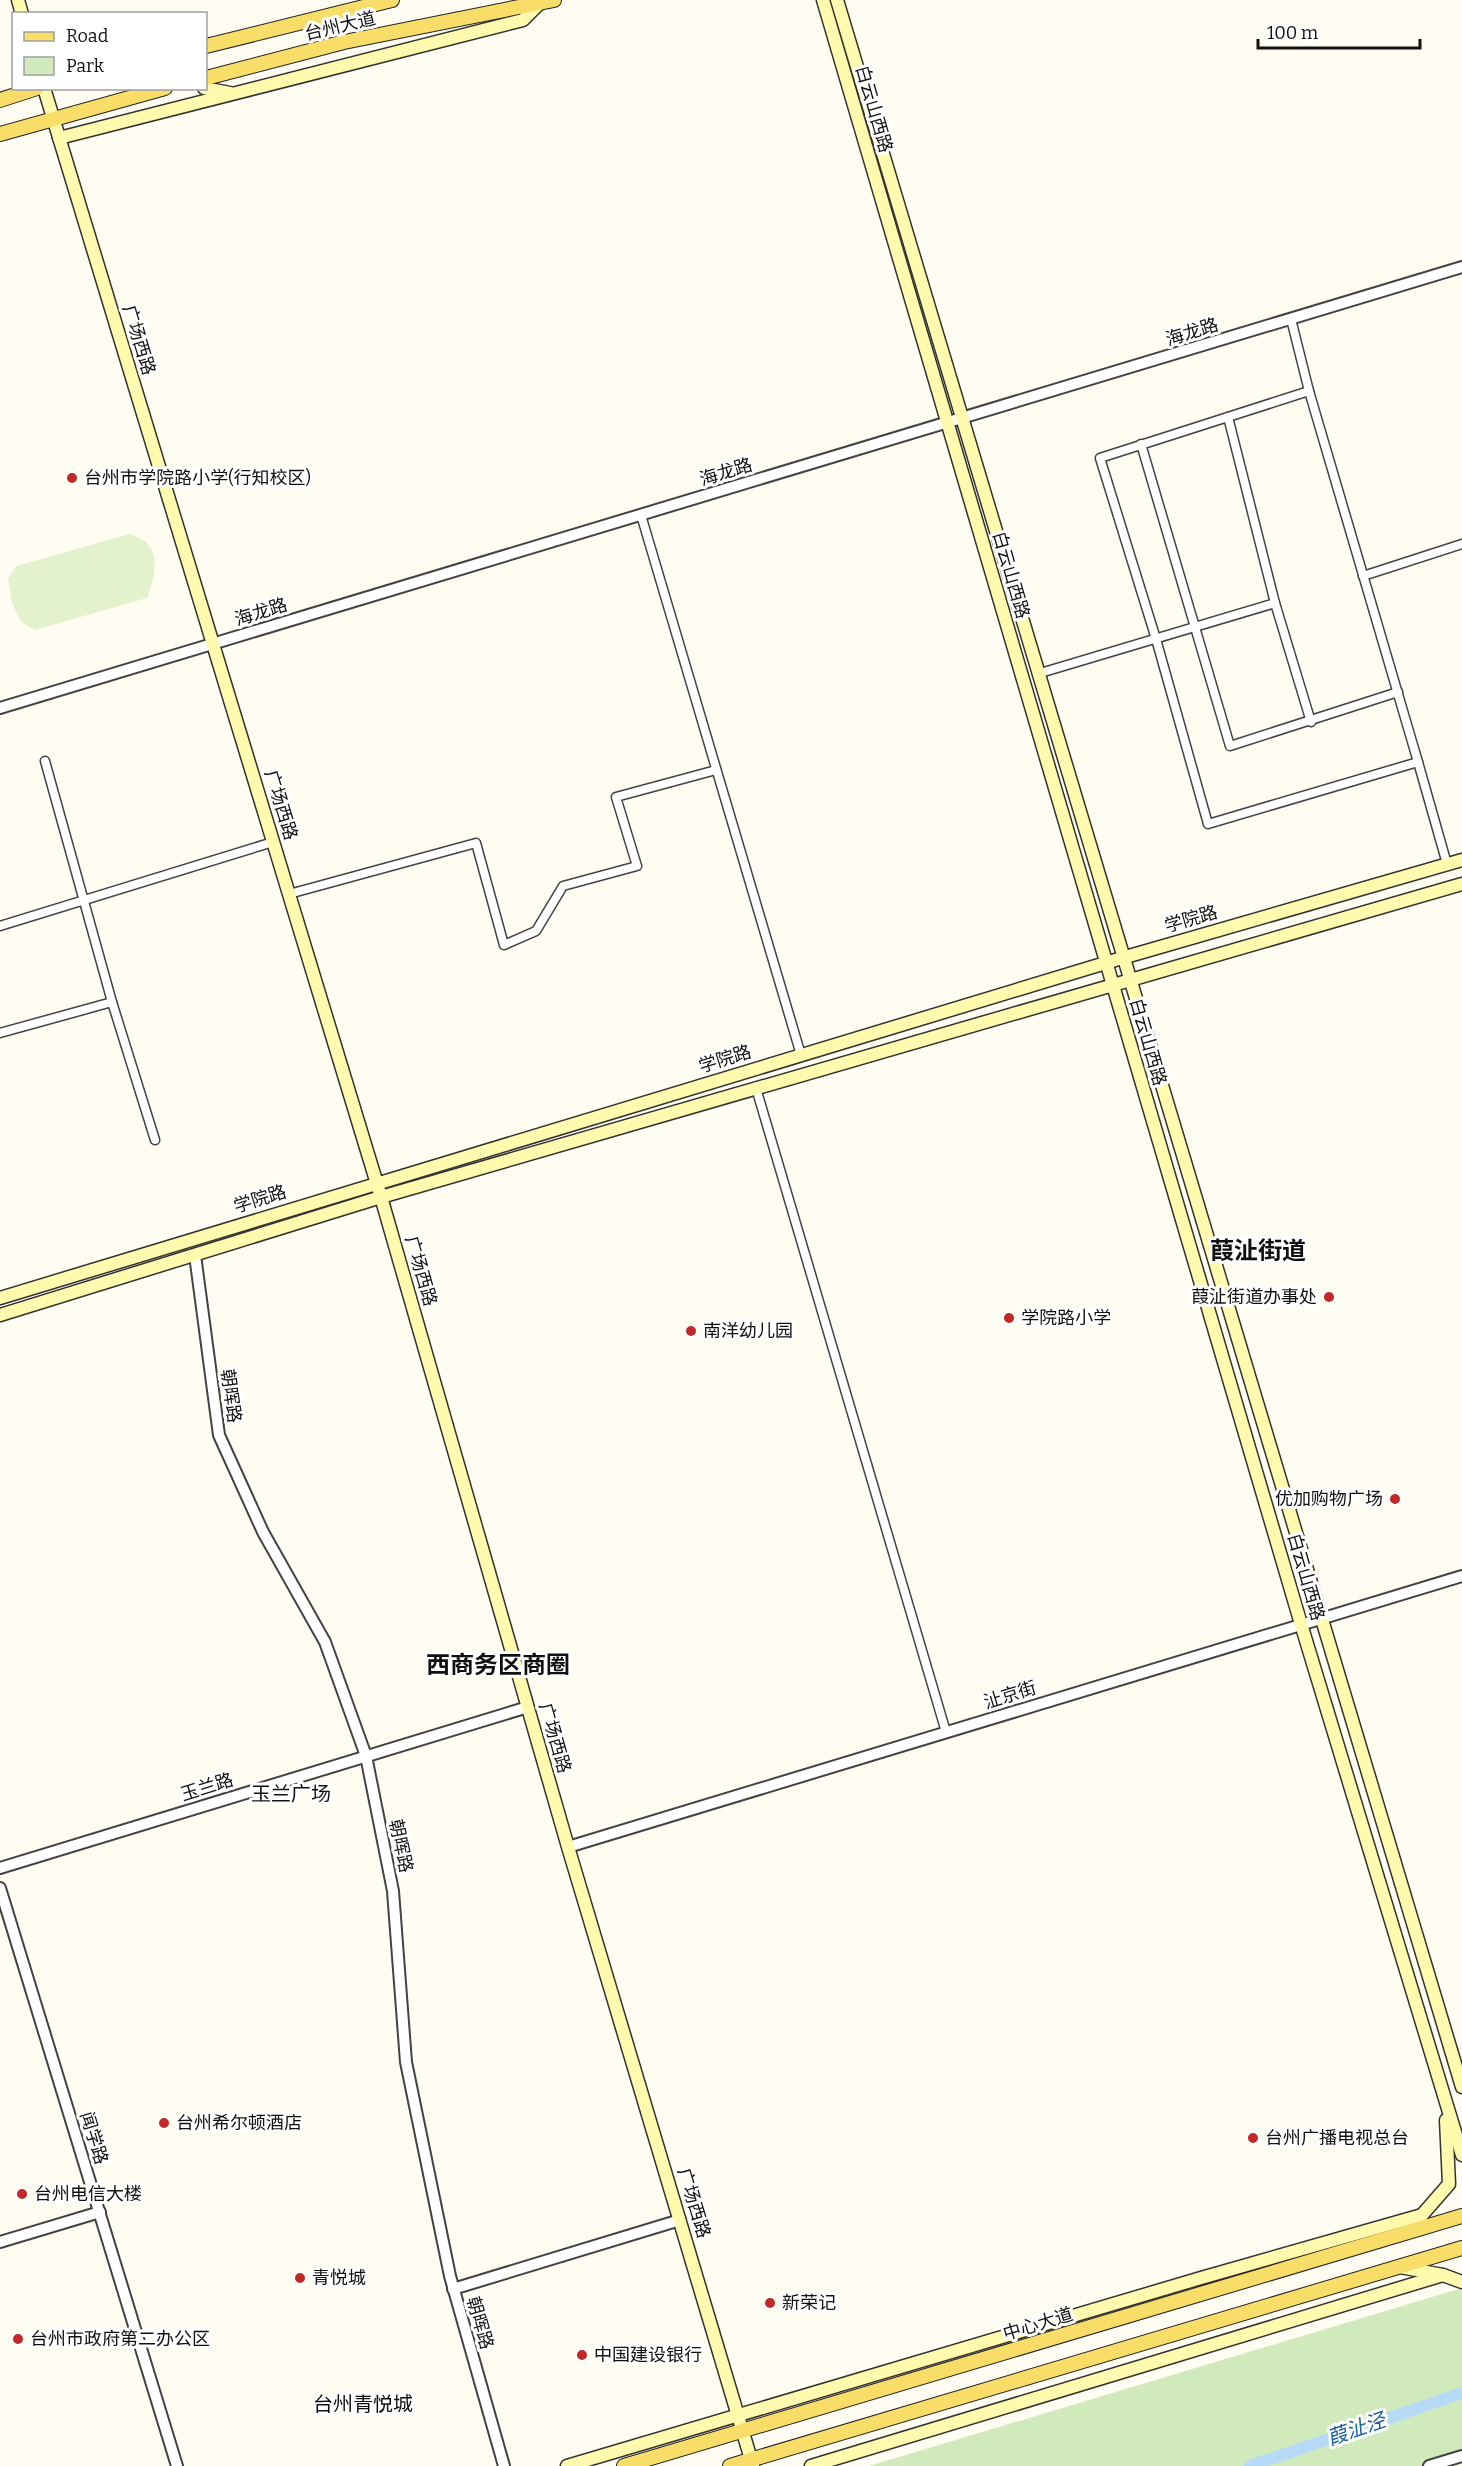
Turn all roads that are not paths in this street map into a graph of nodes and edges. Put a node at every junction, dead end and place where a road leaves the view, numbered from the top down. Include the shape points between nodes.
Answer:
1 (374, 0) edge
2 (392, 0) edge
3 (823, 0) edge
4 (837, 0) edge
5 (547, 1) edge
6 (360, 7) junction
7 (207, 46) edge
8 (207, 78) edge
9 (207, 88) edge
10 (30, 90) edge
11 (45, 90) edge
12 (158, 90) edge
13 (235, 93) junction
14 (0, 99) edge
15 (53, 118) junction
16 (0, 134) edge
17 (59, 138) junction
18 (1462, 267) edge
19 (1292, 319) junction
20 (1309, 391) junction
21 (1227, 417) junction
22 (961, 419) junction
23 (947, 423) junction
24 (1141, 444) junction
25 (641, 515) junction
26 (1462, 544) edge
27 (1363, 576) junction
28 (1275, 603) junction
29 (1197, 627) junction
30 (1156, 639) junction
31 (213, 644) junction
32 (1037, 674) junction
33 (1398, 692) junction
34 (0, 708) edge
35 (1311, 722) junction
36 (45, 761) dead end
37 (1418, 762) junction
38 (716, 770) junction
39 (273, 842) junction
40 (1462, 860) edge
41 (1447, 864) junction
42 (1462, 884) edge
43 (289, 894) junction
44 (85, 900) junction
45 (0, 926) edge
46 (1122, 958) junction
47 (1106, 963) junction
48 (1129, 980) junction
49 (1113, 985) junction
50 (112, 1002) junction
51 (0, 1033) edge
52 (801, 1055) junction
53 (756, 1089) junction
54 (155, 1140) dead end
55 (377, 1182) junction
56 (381, 1197) junction
57 (195, 1255) junction
58 (0, 1298) edge
59 (0, 1315) edge
60 (1462, 1576) edge
61 (1321, 1618) junction
62 (1301, 1624) junction
63 (528, 1707) junction
64 (946, 1732) junction
65 (366, 1756) junction
66 (568, 1847) junction
67 (0, 1868) edge
68 (0, 1888) edge
69 (1462, 2087) edge
70 (1443, 2092) junction
71 (1462, 2155) edge
72 (100, 2212) junction
73 (1422, 2214) junction
74 (1462, 2216) edge
75 (680, 2220) junction
76 (1384, 2239) junction
77 (0, 2242) edge
78 (1462, 2248) edge
79 (1400, 2267) junction
80 (1443, 2275) junction
81 (1462, 2282) edge
82 (453, 2289) junction
83 (739, 2415) junction
84 (743, 2430) junction
85 (1462, 2456) edge
86 (752, 2463) edge
87 (177, 2466) edge
88 (504, 2466) edge
89 (567, 2466) edge
90 (624, 2466) edge
91 (730, 2466) edge
92 (811, 2466) edge
93 (1429, 2466) edge

1 - 6 main road
2 - 6 main road, 台州大道
3 - 23 main road, 白云山西路
4 - 22 main road, 白云山西路
5 - 8 main road, 台州大道 via 344,42
5 - 13 main road via 523,20
6 - 7 main road, 台州大道
9 - 13 main road
10 - 14 main road
11 - 15 main road, 广场西路
12 - 15 main road
13 - 17 main road
15 - 16 main road
15 - 17 main road, 广场西路
17 - 31 main road, 广场西路
18 - 19 street, 海龙路
19 - 20 street
19 - 22 street, 海龙路
20 - 21 street
20 - 27 street
21 - 24 street
21 - 28 street
22 - 23 street, 海龙路
22 - 32 main road, 白云山西路
23 - 25 street, 海龙路
23 - 47 main road, 白云山西路
24 - 29 street
24 - 30 street via 1100,458
25 - 31 street, 海龙路
25 - 38 street
26 - 27 street
27 - 33 street
28 - 29 street
28 - 35 street
29 - 30 street
29 - 35 street via 1230,746
30 - 32 street
30 - 37 street via 1208,824
31 - 34 street, 海龙路
31 - 39 main road, 广场西路
32 - 46 main road, 白云山西路
33 - 35 street
33 - 37 street
36 - 44 street
37 - 41 street
38 - 43 street via 615,797 637,866 563,886 536,931 504,945 476,843
38 - 52 street
39 - 43 main road, 广场西路
39 - 44 street
40 - 41 main road, 学院路
41 - 46 main road, 学院路
42 - 48 main road, 学院路
43 - 55 main road, 广场西路
44 - 45 street
44 - 50 street
46 - 47 main road, 学院路
46 - 48 main road, 白云山西路
47 - 49 main road, 白云山西路
47 - 52 main road, 学院路
48 - 49 main road, 学院路
48 - 61 main road, 白云山西路
49 - 53 main road, 学院路
49 - 62 main road, 白云山西路
50 - 51 street
50 - 54 street
52 - 55 main road, 学院路
53 - 56 main road, 学院路
53 - 64 street
55 - 56 main road, 广场西路
55 - 58 main road, 学院路
56 - 57 main road, 学院路
56 - 63 main road, 广场西路
57 - 59 main road, 学院路
57 - 65 street, 朝晖路 via 219,1435 263,1532 325,1642
60 - 61 street, 沚京街
61 - 62 street, 沚京街
61 - 69 main road, 白云山西路
62 - 64 street, 沚京街
62 - 70 main road, 白云山西路
63 - 65 street, 玉兰路
63 - 66 main road, 广场西路
64 - 66 street, 沚京街
65 - 67 street, 玉兰路
65 - 82 street, 朝晖路 via 393,1891 406,2062
66 - 75 main road, 广场西路
68 - 72 street, 闻学路
70 - 71 main road, 白云山西路
70 - 73 main road, 白云山西路 via 1449,2184
72 - 77 street
72 - 87 street, 闻学路
73 - 76 main road, 白云山西路
73 - 83 main road
74 - 76 main road, 中心大道
75 - 82 street
75 - 83 main road, 广场西路
76 - 84 main road, 中心大道
78 - 79 main road
79 - 80 main road
79 - 86 main road
80 - 81 main road
80 - 92 main road
82 - 88 street, 朝晖路
83 - 84 main road, 广场西路
83 - 89 main road
84 - 86 main road, 广场西路
84 - 90 main road, 中心大道
85 - 93 street
86 - 91 main road

